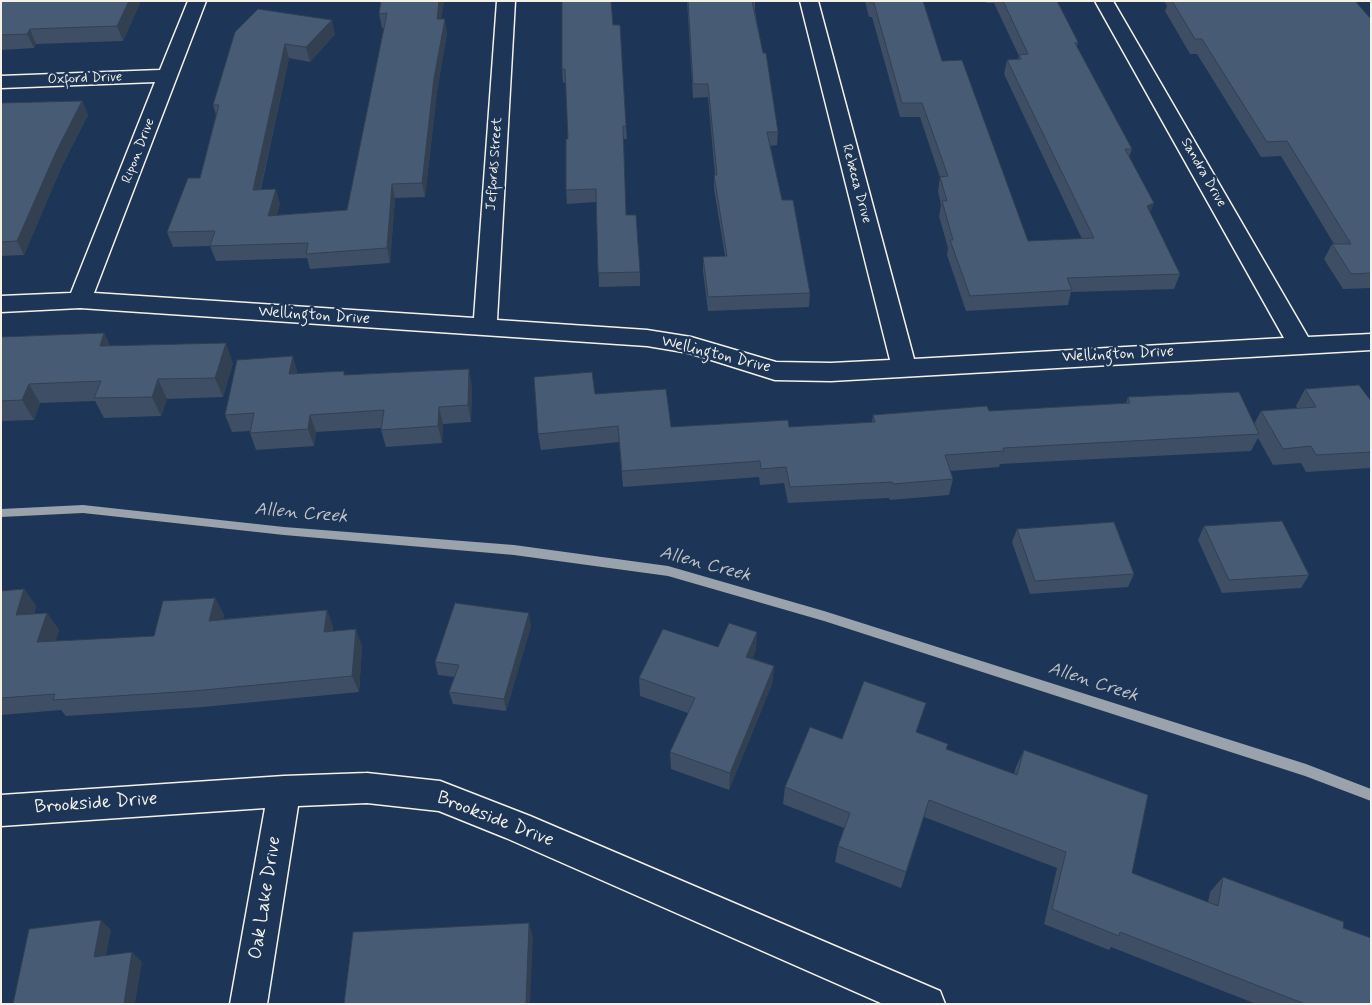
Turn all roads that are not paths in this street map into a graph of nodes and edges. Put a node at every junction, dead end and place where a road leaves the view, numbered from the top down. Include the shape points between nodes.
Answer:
1 (198, 1) edge
2 (506, 1) edge
3 (808, 1) edge
4 (1104, 1) edge
5 (168, 76) junction
6 (1, 82) edge
7 (80, 300) junction
8 (1, 304) edge
9 (485, 327) junction
10 (1371, 342) edge
11 (1302, 346) junction
12 (904, 367) junction
13 (284, 791) junction
14 (1, 811) edge
15 (874, 992) edge
16 (248, 1004) edge
17 (927, 1004) edge

1 - 5 street, Ripon Drive
2 - 9 street, Jeffords Street
3 - 12 street, Rebecca Drive
4 - 11 street, Sandra Drive
5 - 6 street, Oxford Drive
5 - 7 street, Ripon Drive
7 - 8 street, Wellington Drive
7 - 9 street, Wellington Drive
9 - 12 street, Wellington Drive via 647,338 691,345 775,371 831,372
10 - 11 street, Wellington Drive
11 - 12 street, Wellington Drive
13 - 14 street, Brookside Drive
13 - 15 street, Brookside Drive via 367,788 440,796 518,826
13 - 16 street, Oak Lake Drive
15 - 17 street, Brookside Drive

